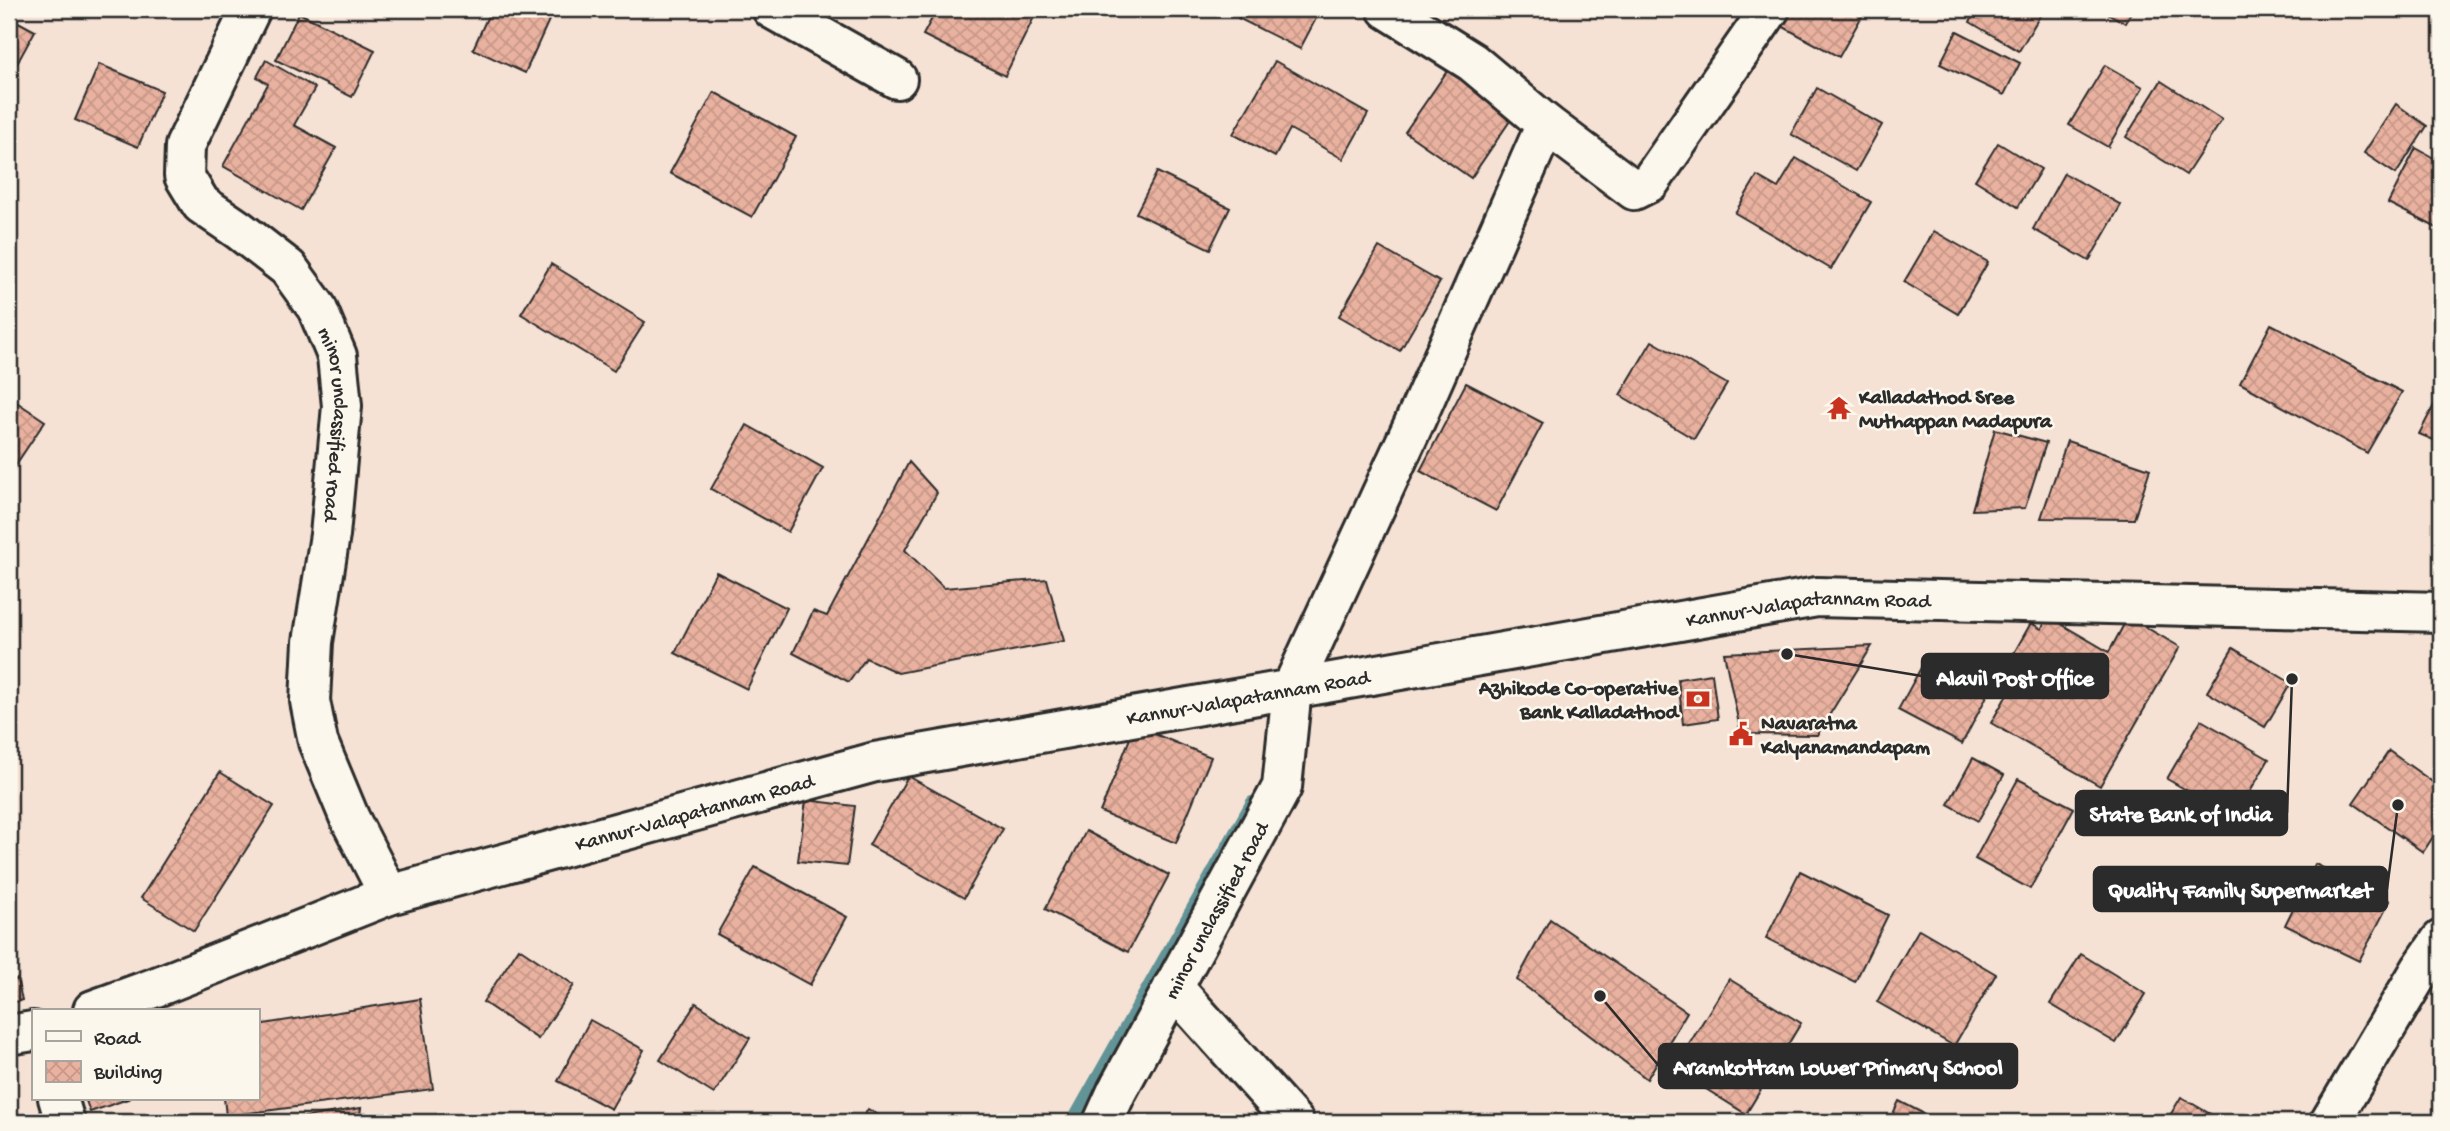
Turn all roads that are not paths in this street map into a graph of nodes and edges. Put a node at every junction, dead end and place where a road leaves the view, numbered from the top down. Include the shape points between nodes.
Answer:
1 (251, 9) edge
2 (772, 9) edge
3 (1387, 9) edge
4 (1770, 9) edge
5 (897, 79) dead end
6 (1546, 124) junction
7 (2441, 612) edge
8 (1292, 688) junction
9 (389, 895) junction
10 (2441, 940) edge
11 (1172, 987) junction
12 (96, 1009) edge
13 (32, 1031) edge
14 (9, 1035) edge
15 (59, 1100) edge
16 (65, 1122) edge
17 (1103, 1122) edge
18 (1294, 1122) edge
19 (2330, 1122) edge

1 - 9 street, minor unclassified road via 185,146 184,176 201,204 288,268 317,308 337,356 342,407 310,701 318,742 350,820
2 - 5 street
3 - 6 street via 1472,62
4 - 6 street via 1650,182 1634,190
6 - 8 street, minor unclassified road
7 - 8 street, Kannur-Valapatannam Road via 1817,597
8 - 9 street, Kannur-Valapatannam Road via 875,762
8 - 11 street, minor unclassified road via 1282,787
9 - 12 street, Kannur-Valapatannam Road
10 - 19 street
11 - 17 street, minor unclassified road
11 - 18 street
13 - 14 street
15 - 16 street

